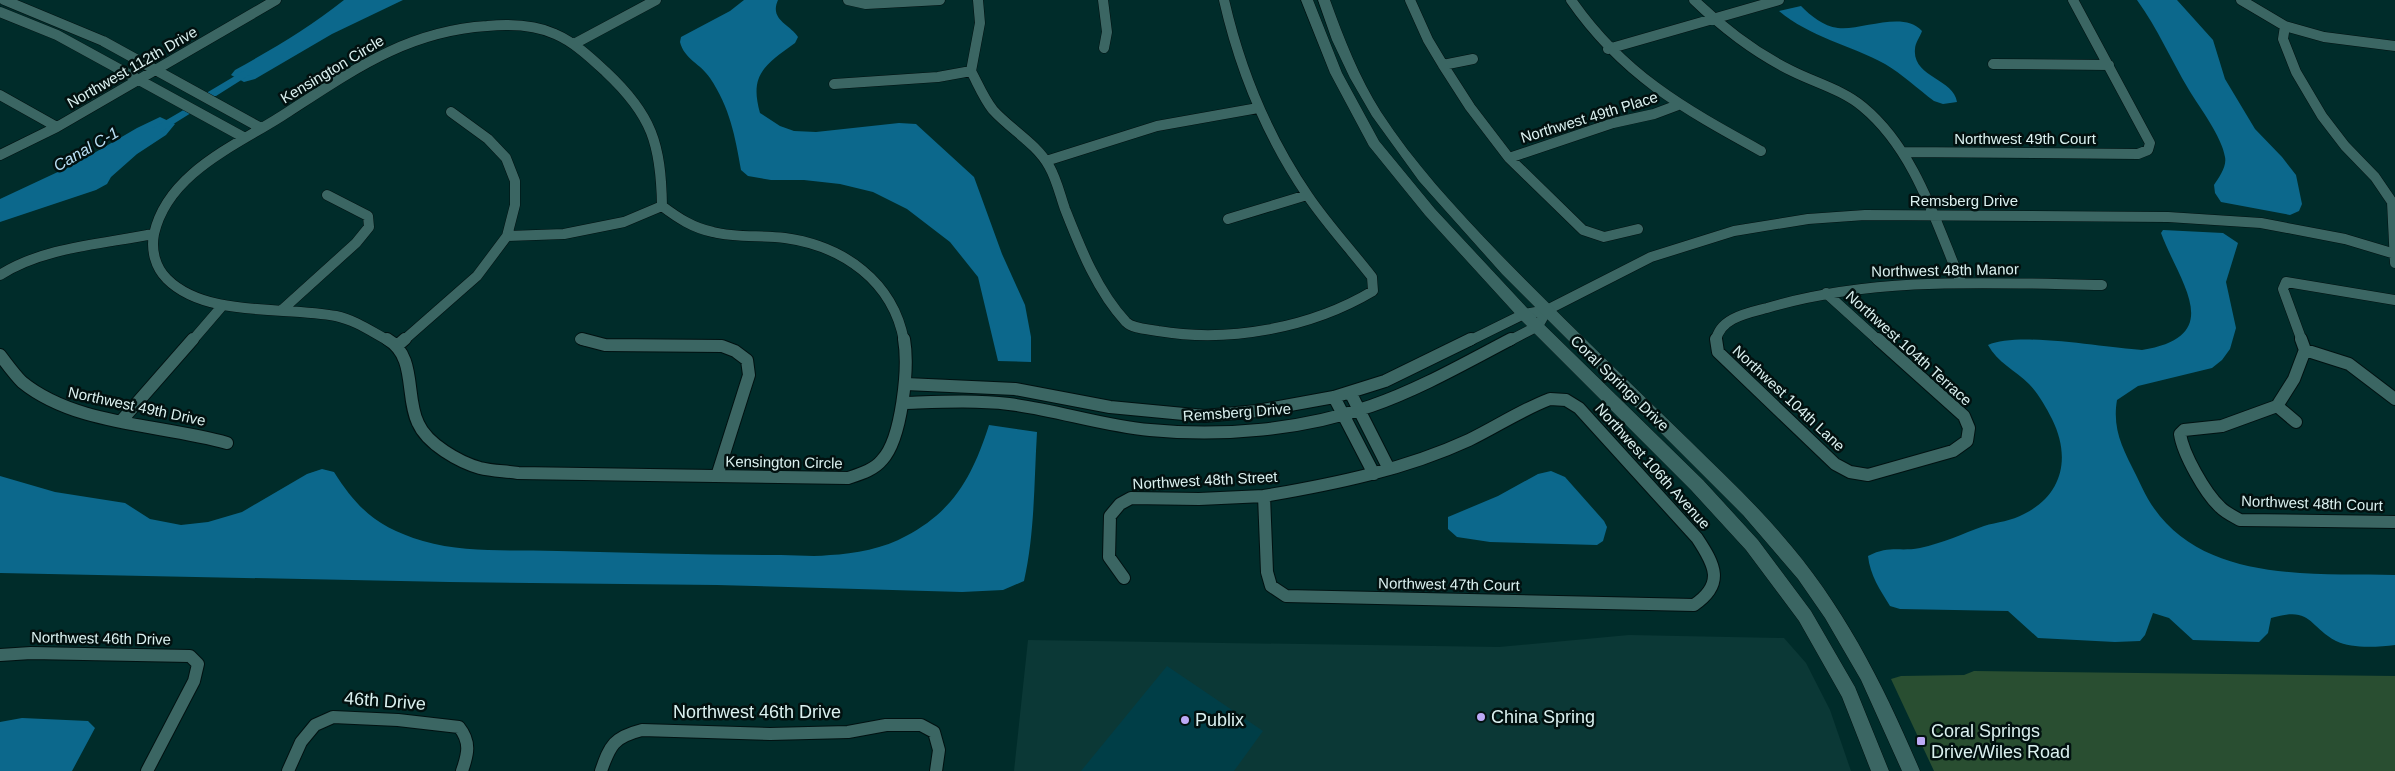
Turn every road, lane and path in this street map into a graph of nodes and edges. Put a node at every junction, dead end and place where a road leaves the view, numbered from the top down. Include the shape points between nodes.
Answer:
1 (2, 0) edge
2 (276, 0) edge
3 (656, 0) edge
4 (848, 0) edge
5 (940, 0) edge
6 (978, 0) edge
7 (1103, 0) edge
8 (1224, 0) edge
9 (1307, 0) edge
10 (1324, 0) edge
11 (1410, 0) edge
12 (1571, 0) edge
13 (1694, 0) edge
14 (1779, 0) edge
15 (2072, 0) edge
16 (2241, 0) edge
17 (0, 12) edge
18 (1713, 19) junction
19 (2285, 26) junction
20 (574, 44) junction
21 (2395, 46) edge
22 (1104, 48) dead end
23 (1608, 49) junction
24 (1473, 59) dead end
25 (1994, 64) dead end
26 (1443, 65) junction
27 (2109, 65) junction
28 (157, 68) junction
29 (971, 71) junction
30 (140, 78) junction
31 (834, 84) dead end
32 (0, 95) edge
33 (1678, 105) junction
34 (1258, 108) junction
35 (451, 112) dead end
36 (57, 127) junction
37 (261, 128) junction
38 (245, 138) junction
39 (1761, 151) dead end
40 (1902, 152) junction
41 (0, 156) edge
42 (1509, 158) junction
43 (1046, 161) junction
44 (327, 195) dead end
45 (1307, 195) junction
46 (2393, 203) edge
47 (662, 206) junction
48 (1931, 214) junction
49 (1228, 219) dead end
50 (1638, 229) dead end
51 (153, 234) junction
52 (507, 236) junction
53 (2394, 257) edge
54 (0, 275) edge
55 (1961, 282) junction
56 (2102, 285) dead end
57 (1826, 293) junction
58 (2395, 300) edge
59 (223, 305) junction
60 (283, 309) junction
61 (1547, 310) junction
62 (1524, 314) junction
63 (1538, 326) junction
64 (580, 339) dead end
65 (1714, 340) joint
66 (397, 346) junction
67 (2305, 350) junction
68 (1, 360) edge
69 (906, 384) junction
70 (1350, 392) junction
71 (1334, 397) junction
72 (2395, 399) edge
73 (1566, 400) joint
74 (903, 403) junction
75 (2277, 406) junction
76 (1359, 410) junction
77 (1343, 414) junction
78 (122, 420) junction
79 (2296, 422) dead end
80 (226, 443) dead end
81 (1389, 469) junction
82 (1850, 472) joint
83 (1374, 474) junction
84 (717, 476) junction
85 (1264, 496) junction
86 (2395, 522) edge
87 (1124, 578) dead end
88 (1712, 588) joint
89 (1848, 644) junction
90 (1823, 648) junction
91 (0, 655) edge
92 (147, 771) edge
93 (288, 771) edge
94 (462, 771) edge
95 (601, 771) edge
96 (936, 771) edge
97 (1880, 771) edge
98 (1911, 771) edge

1 - 28 street via 73,27
2 - 28 street, Northwest 112th Drive
3 - 20 street
4 - 5 street via 866,4
6 - 29 street via 980,23
7 - 22 street via 1107,32
8 - 34 street via 1232,39
9 - 62 main road, Coral Springs Drive via 1336,73 1374,143 1430,212
10 - 61 main road, Coral Springs Drive via 1351,70 1392,140 1446,206
11 - 26 street
12 - 23 street
13 - 18 street
14 - 18 street
15 - 27 street
16 - 19 street
17 - 30 street via 57,35
18 - 23 street
18 - 40 street via 1768,58 1864,107
19 - 21 street via 2324,37
19 - 46 street via 2283,39 2296,72 2322,116
20 - 37 street, Kensington Circle via 530,27 476,26 443,31 379,56
20 - 47 street, Kensington Circle via 643,112 662,170
23 - 33 street
24 - 26 street
25 - 27 street
26 - 42 street
27 - 40 street, Northwest 49th Court via 2150,143 2148,150 2138,154
28 - 30 street, Northwest 112th Drive
28 - 37 street
29 - 31 street via 938,77
29 - 43 street via 994,110
30 - 36 street, Northwest 112th Drive
30 - 38 street
32 - 36 street
33 - 39 street
33 - 42 street, Northwest 49th Place via 1654,114 1613,122
34 - 43 street via 1157,126
34 - 45 street
35 - 52 street via 488,139 506,158 515,181
36 - 41 street, Northwest 112th Drive
37 - 38 street, Kensington Circle
38 - 51 street, Kensington Circle via 184,182 162,212
40 - 48 street
42 - 50 street via 1583,230 1596,237 1610,238
43 - 45 street via 1069,219 1112,304 1127,325 1154,331 1189,334 1280,326 1359,301 1373,291 1372,278
44 - 60 street via 368,216 369,227 356,243
45 - 49 street
46 - 53 street
47 - 52 street via 624,222 564,234
47 - 69 street, Kensington Circle via 678,220 700,230 730,236 764,236 804,242 837,253 868,273 889,297 902,323 908,357
48 - 53 street, Remsberg Drive via 2168,217 2261,223 2345,239
48 - 55 street
48 - 61 street, Remsberg Drive via 1817,218 1734,232 1651,257
51 - 54 street via 42,257
51 - 59 street, Kensington Circle via 153,255 162,276 186,294
52 - 66 street via 477,276
55 - 56 street, Northwest 48th Manor
55 - 57 street, Northwest 48th Manor via 1882,284
57 - 65 street, Northwest 48th Manor via 1786,300 1738,317 1718,330
57 - 82 street, Northwest 104th Terrace via 1964,416 1969,428 1966,441 1953,451 1868,475
58 - 67 street via 2286,282 2283,289
59 - 60 street, Kensington Circle
59 - 78 street
60 - 66 street, Kensington Circle via 340,318
61 - 62 street, Remsberg Drive
61 - 63 street
61 - 89 main road, Coral Springs Drive via 1776,539 1831,613
62 - 63 main road, Coral Springs Drive
62 - 70 street, Remsberg Drive via 1385,381
63 - 76 street, Remsberg Drive via 1398,396
63 - 90 main road, Coral Springs Drive via 1752,545 1805,616
64 - 84 street via 605,345 722,346 747,360 749,375
65 - 82 street, Northwest 104th Lane via 1718,352 1835,464
66 - 84 street, Kensington Circle via 409,374 412,405 420,429 444,449 478,467 518,473
67 - 72 street via 2349,364
67 - 75 street via 2294,379
68 - 78 street, Northwest 49th Drive via 28,388 53,404
69 - 71 street, Remsberg Drive via 1015,389 1110,407 1205,416 1257,411
69 - 74 street, Kensington Circle
70 - 71 street, Remsberg Drive
70 - 76 street
71 - 77 street
73 - 81 street, Northwest 48th Street via 1550,399 1534,405 1468,440
73 - 88 street, Northwest 106th Avenue via 1578,408 1706,551 1715,574
74 - 77 street, Remsberg Drive via 1009,404 1104,424 1205,432 1259,429
74 - 84 street, Kensington Circle via 888,457 873,469 848,478
75 - 79 street
75 - 86 street, Northwest 48th Court via 2222,426 2184,430 2180,434 2180,441 2216,505 2228,516 2240,520
76 - 77 street, Remsberg Drive
76 - 81 street
77 - 83 street
78 - 80 street, Northwest 49th Drive via 204,435
81 - 83 street, Northwest 48th Street
83 - 85 street, Northwest 48th Street
85 - 87 street, Northwest 48th Street via 1131,498 1120,504 1110,516 1109,557
85 - 88 street, Northwest 47th Court via 1266,572 1271,586 1286,596 1694,605
89 - 90 main road
89 - 98 main road, Coral Springs Drive via 1877,693
90 - 97 main road, Coral Springs Drive via 1849,693
91 - 92 street, Northwest 46th Drive via 190,656 198,664 194,682
93 - 94 street, 46th Drive via 301,742 315,725 333,717 459,727 468,737 469,754
95 - 96 street, Northwest 46th Drive via 609,747 624,734 642,730 848,732 886,725 921,725 934,732 939,750

